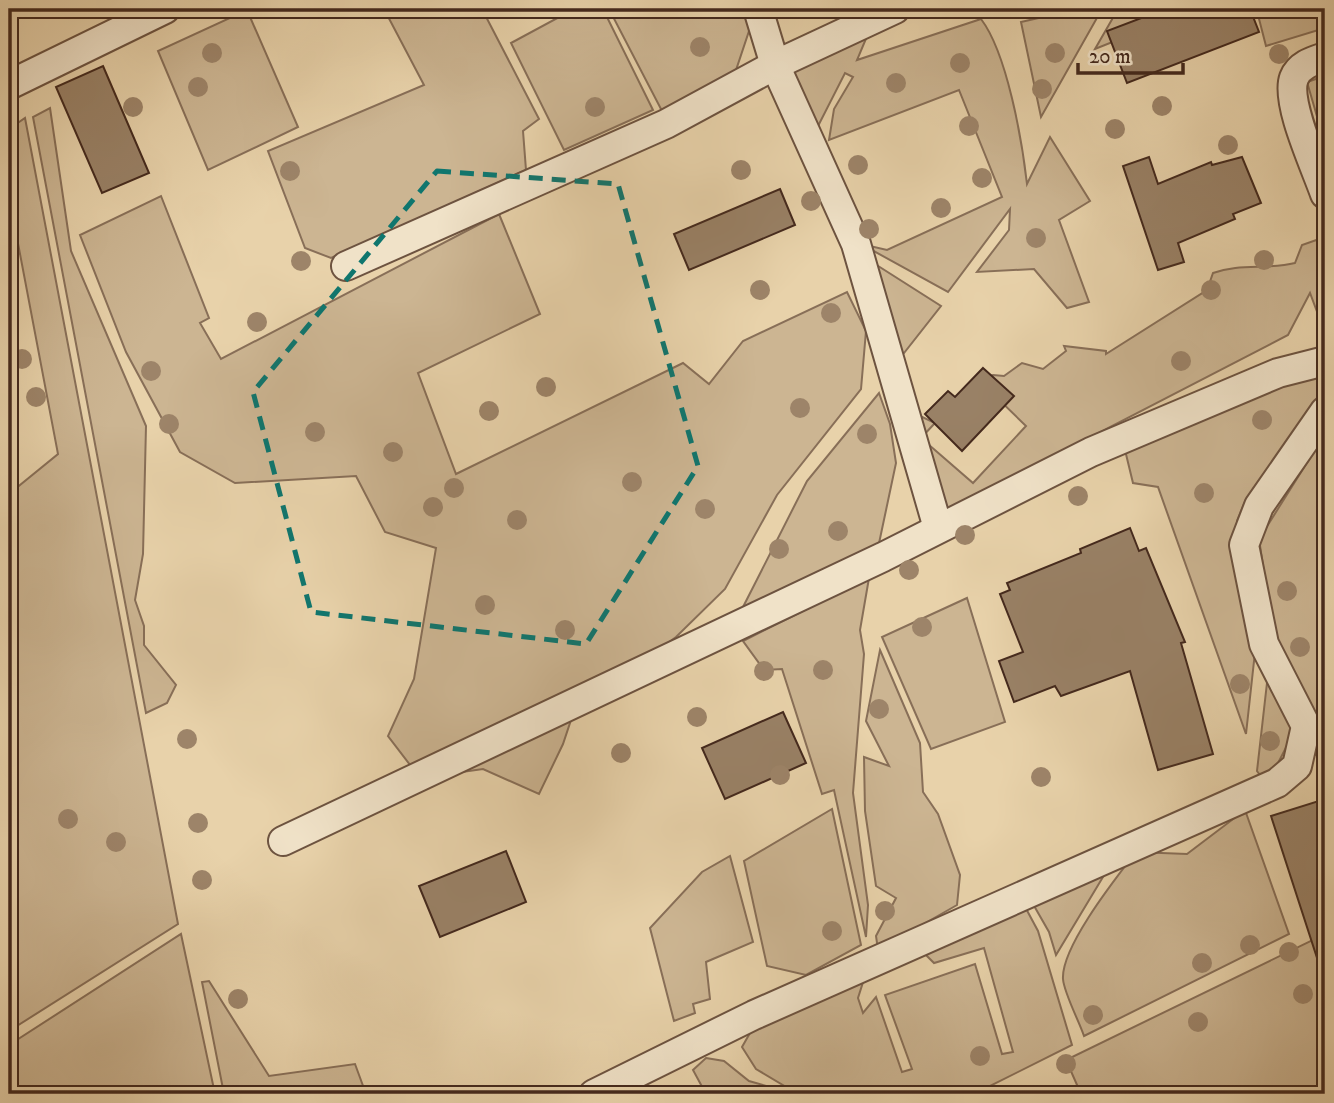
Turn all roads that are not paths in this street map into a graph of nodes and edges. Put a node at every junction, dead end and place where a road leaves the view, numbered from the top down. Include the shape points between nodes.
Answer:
1 (165, 9) edge
2 (758, 9) edge
3 (895, 9) edge
4 (1325, 57) edge
5 (775, 65) junction
6 (9, 85) edge
7 (1325, 194) edge
8 (346, 266) dead end
9 (1325, 361) edge
10 (1325, 411) edge
11 (938, 528) junction
12 (283, 841) dead end
13 (594, 1094) edge

1 - 6 street
2 - 5 street
3 - 5 street
4 - 7 street via 1308,62 1295,76 1291,94
5 - 8 street via 666,124
5 - 11 street via 856,244
9 - 11 street via 1278,373 1091,452
10 - 13 street via 1259,506 1244,545 1264,644 1306,726 1297,766 1277,783 754,1015
11 - 12 street

